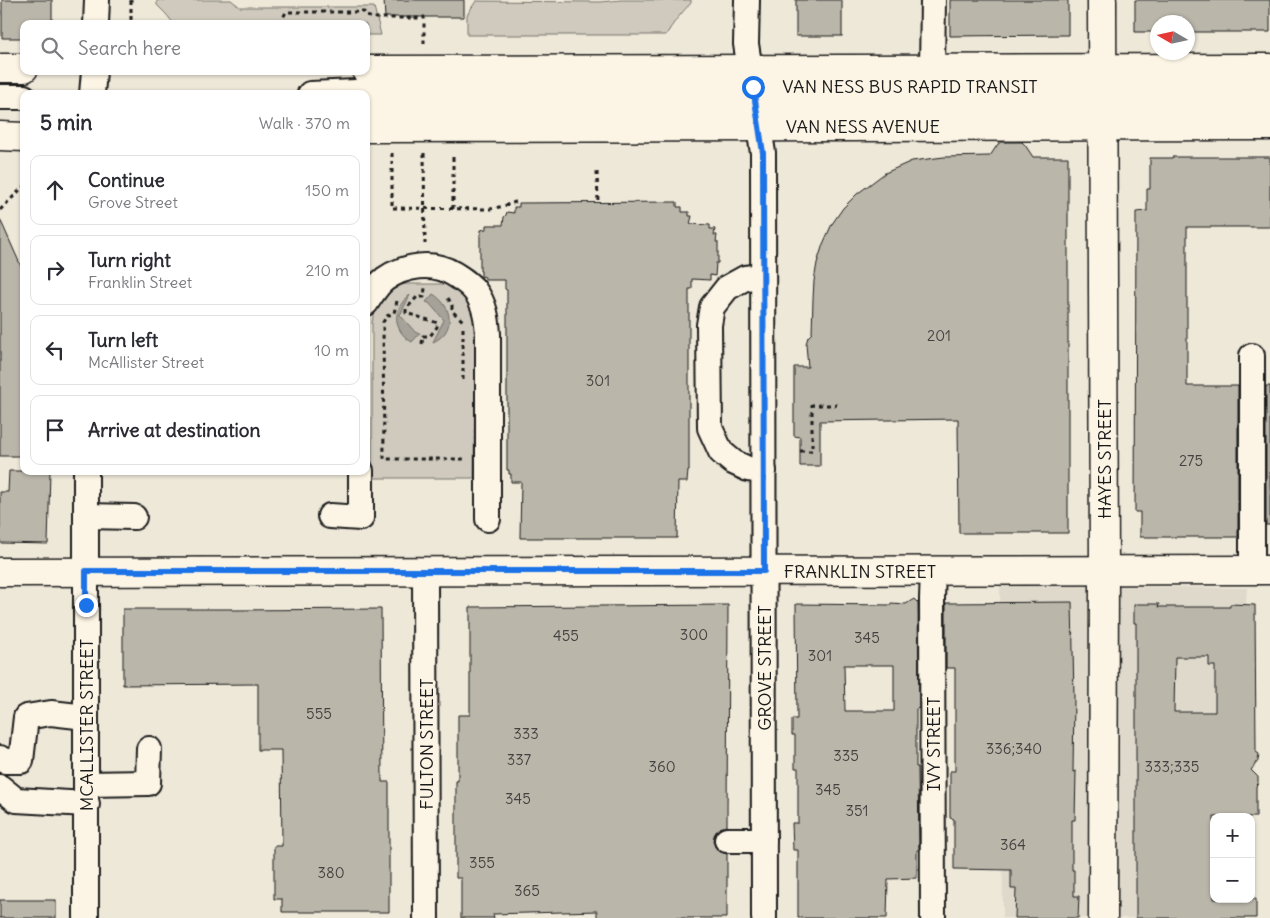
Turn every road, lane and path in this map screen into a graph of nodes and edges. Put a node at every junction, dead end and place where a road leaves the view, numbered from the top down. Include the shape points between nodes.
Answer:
1 (97, 0) edge
2 (131, 0) edge
3 (747, 0) edge
4 (933, 0) edge
5 (1102, 0) edge
6 (96, 20) edge
7 (131, 20) edge
8 (282, 20) edge
9 (424, 45) dead end
10 (0, 68) edge
11 (20, 68) edge
12 (1270, 68) edge
13 (932, 69) junction
14 (370, 70) edge
15 (94, 75) edge
16 (1270, 85) edge
17 (92, 90) edge
18 (370, 91) edge
19 (0, 97) edge
20 (20, 97) edge
21 (1102, 97) junction
22 (755, 98) junction
23 (1270, 108) edge
24 (370, 110) edge
25 (1270, 126) edge
26 (370, 128) edge
27 (0, 136) edge
28 (20, 136) edge
29 (392, 153) dead end
30 (424, 153) dead end
31 (453, 153) dead end
32 (597, 172) dead end
33 (20, 190) edge
34 (518, 201) dead end
35 (598, 202) dead end
36 (424, 208) junction
37 (453, 209) junction
38 (0, 210) edge
39 (428, 276) junction
40 (763, 276) junction
41 (425, 292) dead end
42 (370, 296) edge
43 (400, 296) dead end
44 (448, 298) dead end
45 (422, 344) dead end
46 (1252, 356) dead end
47 (463, 390) dead end
48 (837, 405) dead end
49 (800, 451) dead end
50 (472, 459) dead end
51 (764, 471) junction
52 (86, 475) edge
53 (361, 475) edge
54 (86, 516) junction
55 (330, 516) dead end
56 (134, 517) dead end
57 (488, 519) dead end
58 (1261, 570) edge
59 (86, 571) junction
60 (426, 571) junction
61 (764, 571) junction
62 (933, 571) junction
63 (1104, 571) junction
64 (0, 572) edge
65 (86, 716) junction
66 (149, 749) dead end
67 (0, 758) edge
68 (0, 787) edge
69 (86, 794) junction
70 (727, 840) dead end
71 (764, 840) junction
72 (86, 918) edge
73 (426, 918) edge
74 (764, 918) edge
75 (933, 918) edge
76 (1103, 918) edge

1 - 6 street
2 - 7 path
3 - 22 street, GROVE STREET via 746,44
4 - 13 street
5 - 21 main road, HAYES STREET
8 - 9 path via 286,12 364,12 372,18 424,16
10 - 11 main road
12 - 21 main road, VAN NESS AVENUE
13 - 21 main road, VAN NESS AVENUE
13 - 22 main road, VAN NESS AVENUE
14 - 22 main road, VAN NESS AVENUE
15 - 17 street
16 - 21 street, VAN NESS BUS RAPID TRANSIT
18 - 22 street, VAN NESS BUS RAPID TRANSIT via 469,87
19 - 20 street
21 - 22 main road, VAN NESS AVENUE
21 - 22 street, VAN NESS BUS RAPID TRANSIT
21 - 23 street, VAN NESS BUS RAPID TRANSIT
21 - 25 main road, VAN NESS AVENUE
21 - 63 main road, HAYES STREET
22 - 24 street, VAN NESS BUS RAPID TRANSIT
22 - 26 main road, VAN NESS AVENUE
22 - 40 street, GROVE STREET via 763,153
27 - 28 main road
29 - 36 path via 392,208
30 - 36 path
31 - 37 path
32 - 35 path
33 - 38 path
34 - 37 path via 490,210
36 - 37 path
36 - 39 path
39 - 42 street via 410,268 398,272 384,280
39 - 57 street via 437,267 462,279 474,290 487,319
40 - 51 street, GROVE STREET
40 - 51 street via 745,278 727,288 712,307 708,325 710,428 721,452 733,462 748,469
41 - 45 path via 424,297 417,298 406,309 406,313 438,323 430,336 423,336
43 - 50 path via 394,312 383,322 384,459
44 - 47 path via 452,311 463,321
46 - 58 street
48 - 49 path via 812,404 812,451
51 - 61 street, GROVE STREET
52 - 54 street, MCALLISTER STREET
53 - 55 street via 361,518
54 - 56 street
54 - 59 street, MCALLISTER STREET
58 - 63 main road, FRANKLIN STREET
59 - 60 main road, FRANKLIN STREET
59 - 64 main road, FRANKLIN STREET
59 - 65 street, MCALLISTER STREET
60 - 61 main road, FRANKLIN STREET
60 - 73 street, FULTON STREET
61 - 62 main road, FRANKLIN STREET
61 - 71 street, GROVE STREET
62 - 63 main road, FRANKLIN STREET
62 - 75 street, IVY STREET
63 - 76 main road, HAYES STREET
65 - 67 street via 51,713 26,717 21,761
65 - 69 street, MCALLISTER STREET
66 - 69 street via 148,783
68 - 69 street via 16,800
69 - 72 street, MCALLISTER STREET
70 - 71 street
71 - 74 street, GROVE STREET

